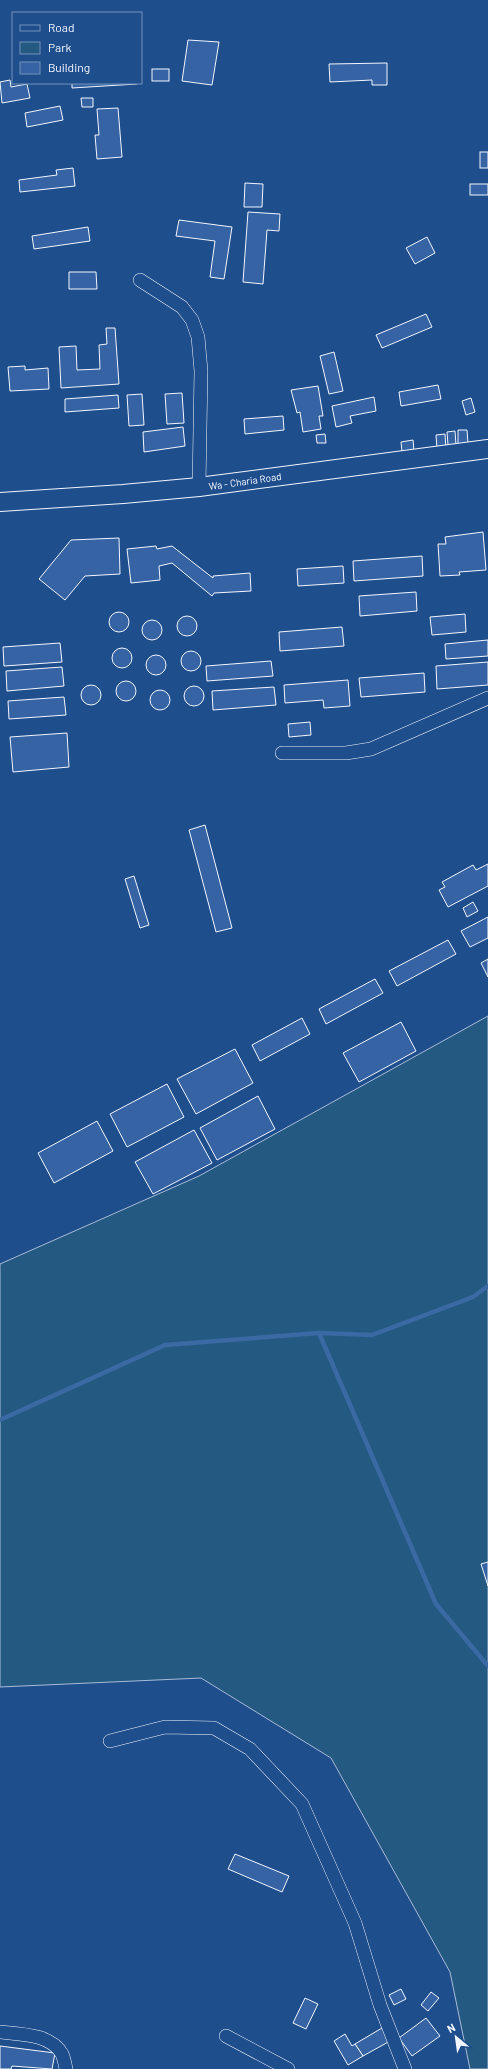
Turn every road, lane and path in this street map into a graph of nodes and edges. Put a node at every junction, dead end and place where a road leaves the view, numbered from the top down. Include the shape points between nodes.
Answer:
1 (140, 280) dead end
2 (488, 449) edge
3 (199, 487) junction
4 (0, 502) edge
5 (488, 698) edge
6 (282, 753) dead end
7 (110, 1741) dead end
8 (0, 2032) edge
9 (226, 2036) dead end
10 (66, 2069) edge
11 (288, 2069) edge
12 (405, 2069) edge

1 - 3 street via 182,307 192,320 198,337
2 - 3 street, Wa - Charia Road
3 - 4 street, Wa - Charia Road
5 - 6 street via 371,749 346,753
7 - 12 street via 165,1727 214,1728 250,1749 302,1804 355,1923 380,2005
8 - 10 street via 48,2040 62,2053
9 - 11 street

